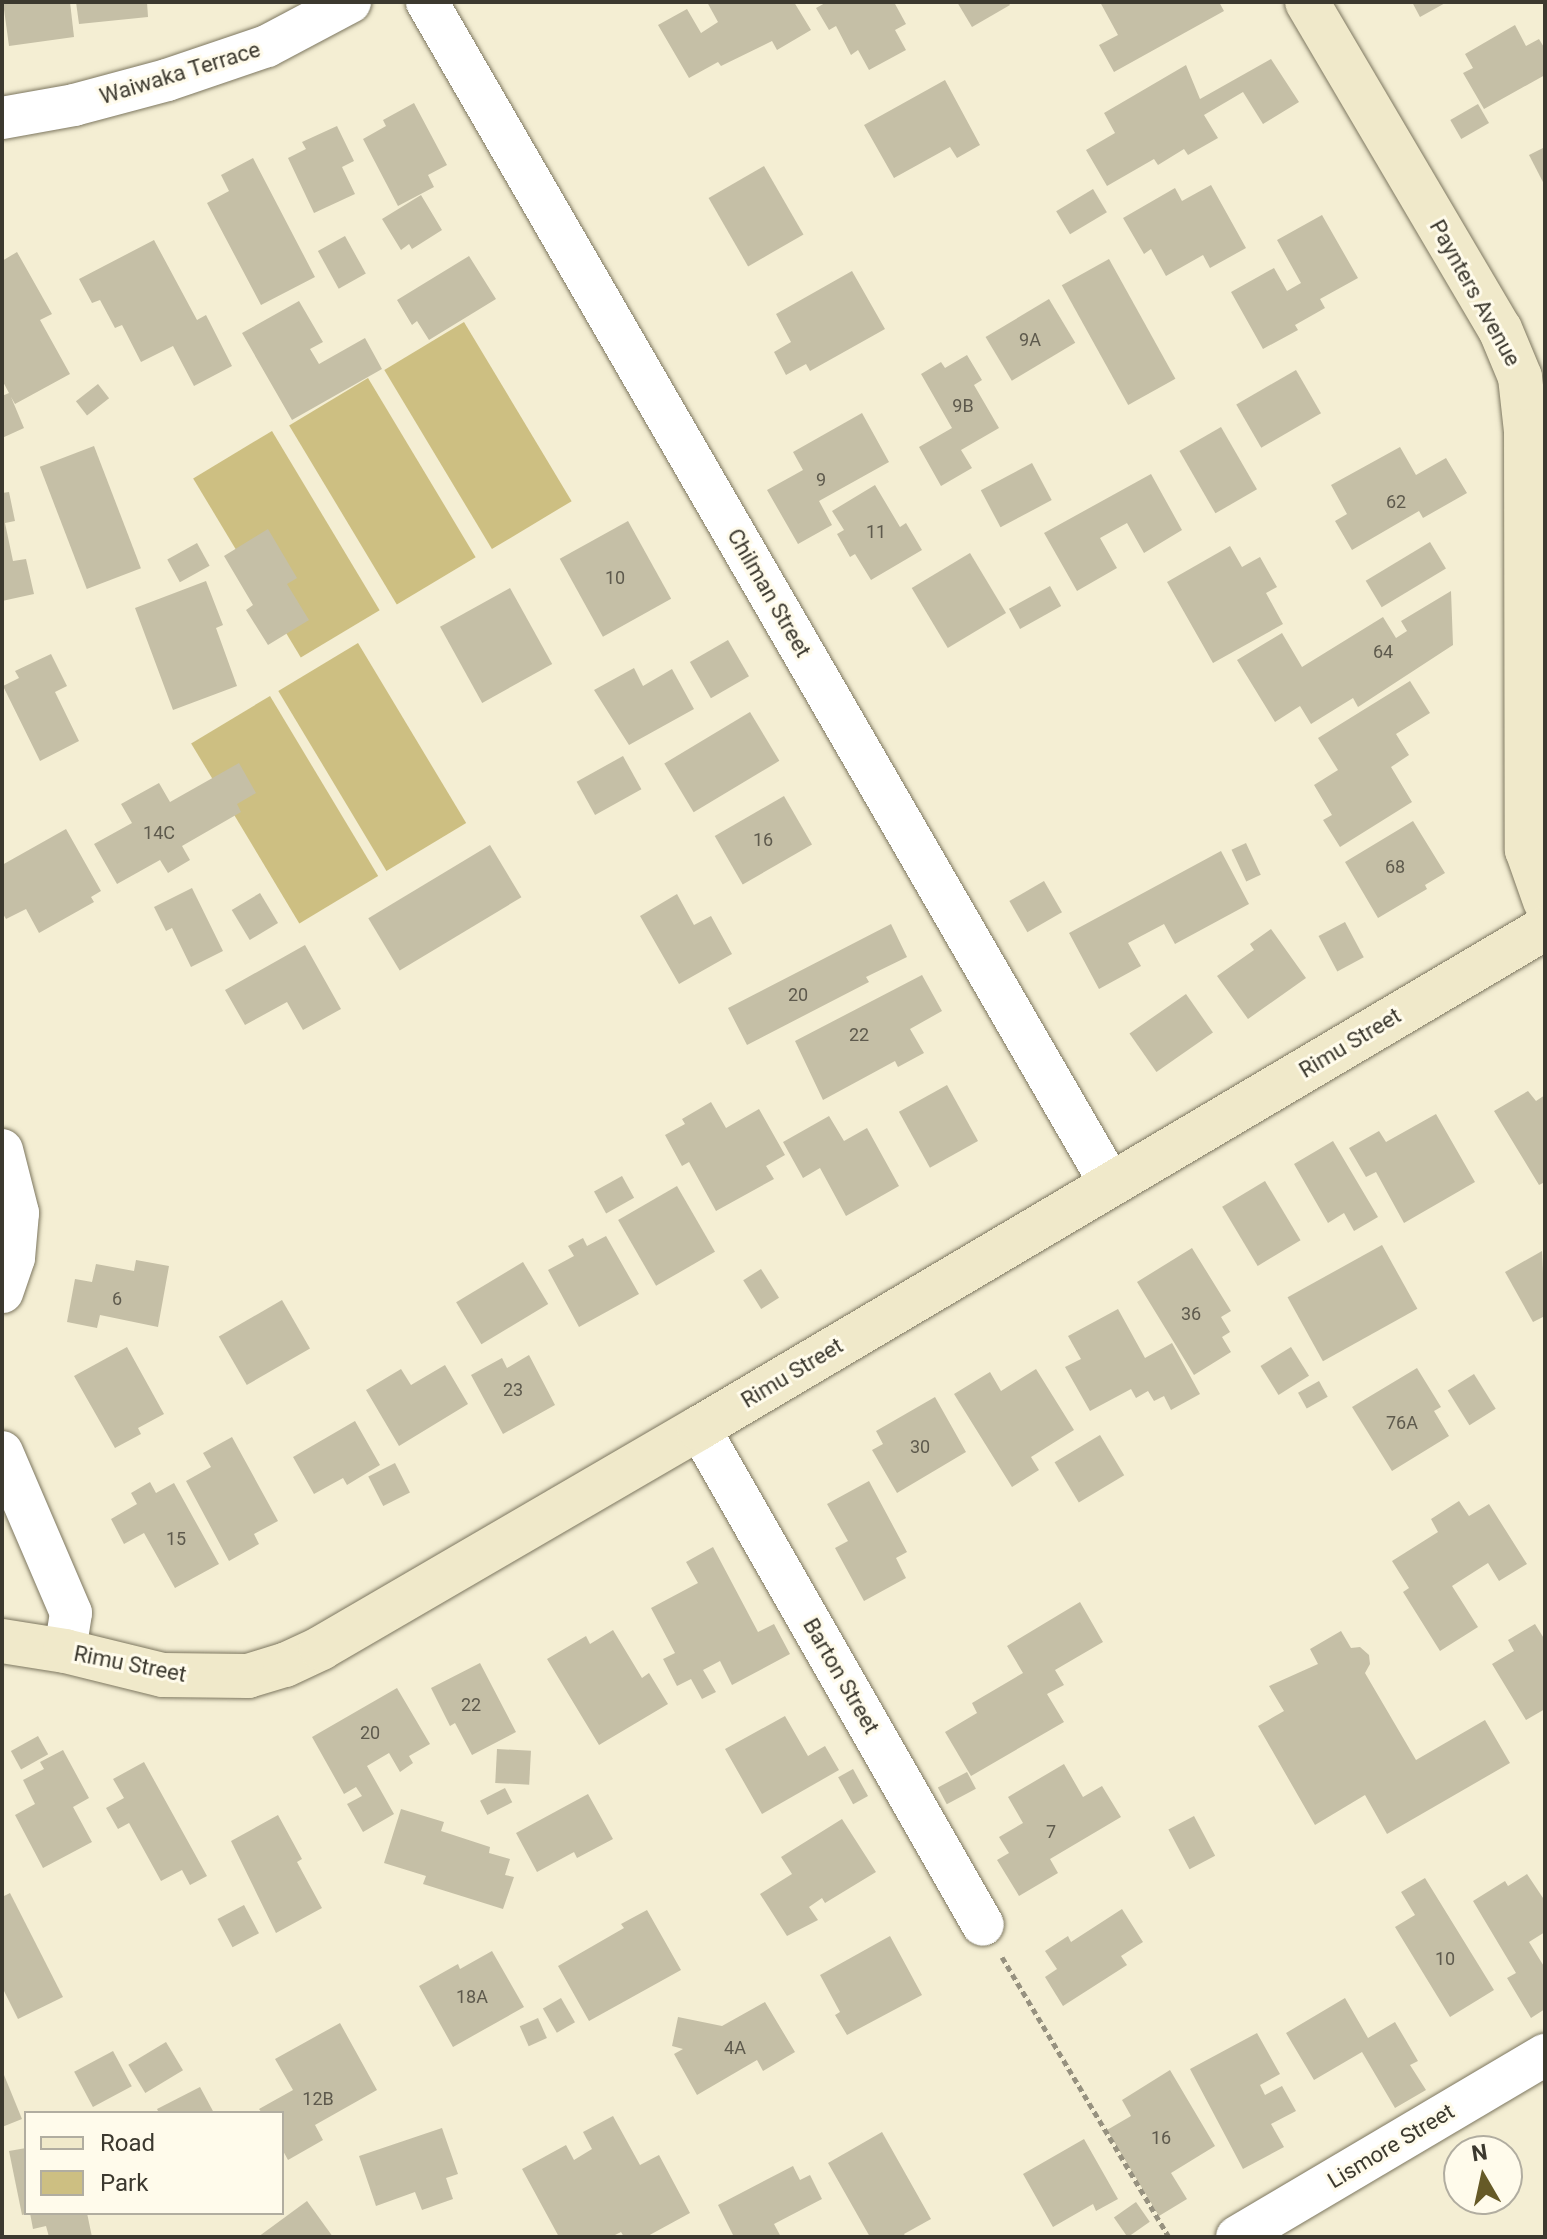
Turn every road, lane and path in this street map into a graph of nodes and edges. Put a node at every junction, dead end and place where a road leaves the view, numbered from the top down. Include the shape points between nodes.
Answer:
1 (350, 2) edge
2 (427, 2) edge
3 (1307, 2) edge
4 (2, 118) edge
5 (1545, 901) edge
6 (1545, 928) edge
7 (2, 1150) edge
8 (1111, 1185) junction
9 (2, 1292) edge
10 (699, 1428) junction
11 (2, 1452) edge
12 (2, 1641) edge
13 (65, 1651) junction
14 (983, 1925) joint
15 (1545, 2055) edge
16 (1169, 2237) edge
17 (1237, 2237) edge

1 - 4 street, Waiwaka Terrace via 267,46 167,80
2 - 8 street, Chilman Street
3 - 5 street, Paynters Avenue via 1500,329 1520,377 1526,431 1527,850
6 - 8 street, Rimu Street
7 - 9 street via 18,1213 14,1258
8 - 10 street, Rimu Street
10 - 13 street, Rimu Street via 285,1665 248,1676 208,1678 163,1675
10 - 14 street, Barton Street
11 - 13 street via 71,1613
12 - 13 street, Rimu Street
14 - 16 path
15 - 17 street, Lismore Street

